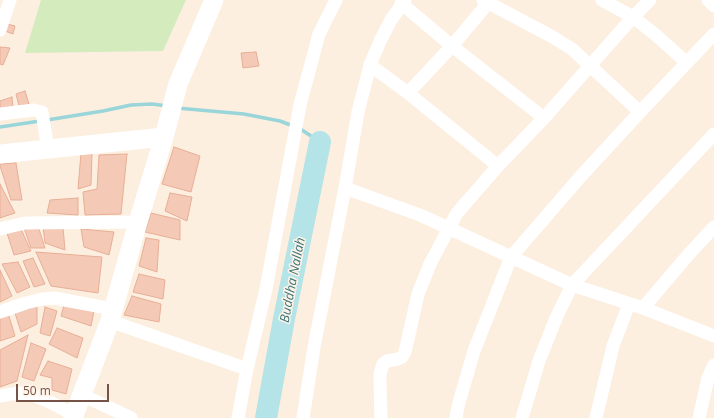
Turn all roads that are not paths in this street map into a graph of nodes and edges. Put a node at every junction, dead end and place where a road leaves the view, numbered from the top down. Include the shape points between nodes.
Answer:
1 (10, 0) edge
2 (214, 0) edge
3 (336, 0) edge
4 (602, 0) edge
5 (650, 0) edge
6 (708, 0) edge
7 (486, 1) edge
8 (403, 2) edge
9 (714, 6) edge
10 (633, 17) junction
11 (0, 30) edge
12 (714, 34) edge
13 (452, 46) junction
14 (686, 63) junction
15 (370, 65) junction
16 (590, 67) junction
17 (408, 93) junction
18 (640, 112) junction
19 (0, 114) edge
20 (544, 118) junction
21 (714, 134) edge
22 (164, 138) junction
23 (48, 150) junction
24 (0, 154) edge
25 (498, 166) junction
26 (345, 188) junction
27 (138, 222) junction
28 (0, 228) edge
29 (449, 228) junction
30 (712, 233) edge
31 (511, 257) junction
32 (572, 285) junction
33 (629, 304) junction
34 (643, 308) junction
35 (0, 312) edge
36 (112, 315) junction
37 (714, 336) edge
38 (714, 365) edge
39 (247, 369) junction
40 (82, 395) junction
41 (0, 396) edge
42 (73, 416) edge
43 (131, 418) edge
44 (238, 418) edge
45 (303, 418) edge
46 (381, 418) edge
47 (456, 418) edge
48 (522, 418) edge
49 (596, 418) edge
50 (699, 418) edge

1 - 11 street
2 - 22 street via 178,84
3 - 39 street via 319,34 300,105 266,289
4 - 10 street
5 - 10 street
6 - 9 street
7 - 13 street
7 - 16 street via 572,49
8 - 13 street
8 - 15 street via 381,39
10 - 14 street
10 - 16 street
12 - 14 street
13 - 17 street
13 - 20 street
14 - 18 street
15 - 17 street
15 - 26 street via 358,112
16 - 18 street
16 - 20 street
17 - 25 street
18 - 31 street
19 - 23 street via 34,110 42,112
20 - 25 street
21 - 32 street
22 - 23 street
22 - 27 street
23 - 24 street
25 - 29 street via 465,202
26 - 29 street
26 - 45 street
27 - 28 street via 25,223
27 - 36 street
29 - 31 street
29 - 46 street via 418,294 405,352 402,357 383,364 380,374
30 - 34 street via 670,275
31 - 32 street
31 - 47 street via 474,351
32 - 33 street
32 - 48 street via 539,361
33 - 34 street
33 - 49 street via 613,346
34 - 37 street
35 - 36 street via 26,303 54,298
36 - 39 street
36 - 40 street
38 - 50 street via 708,378
39 - 44 street
40 - 42 street
40 - 43 street
41 - 42 street via 30,394

